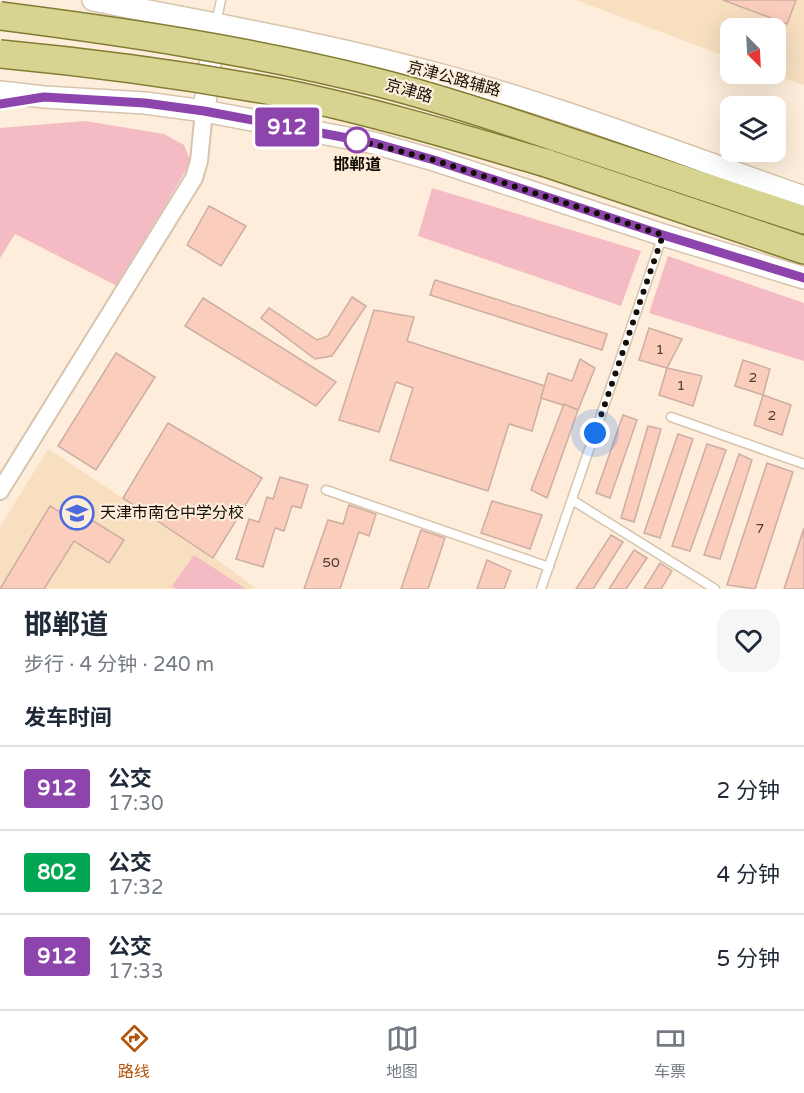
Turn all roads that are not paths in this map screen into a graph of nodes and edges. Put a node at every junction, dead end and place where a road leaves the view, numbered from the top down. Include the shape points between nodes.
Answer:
1 (93, 0) edge
2 (221, 0) edge
3 (0, 16) edge
4 (215, 24) junction
5 (0, 54) edge
6 (0, 92) edge
7 (44, 97) junction
8 (0, 104) edge
9 (204, 111) junction
10 (804, 197) edge
11 (804, 220) edge
12 (663, 235) junction
13 (804, 250) edge
14 (804, 278) edge
15 (671, 417) dead end
16 (804, 464) edge
17 (326, 490) dead end
18 (0, 491) edge
19 (572, 500) junction
20 (549, 567) junction
21 (541, 589) edge
22 (715, 589) edge

1 - 4 street, 京津公路辅路
2 - 4 lane
3 - 11 main road, 京津路, bridge via 200,45 426,96
4 - 9 street
4 - 10 street, 京津公路辅路 via 384,61 520,98
5 - 13 main road, 京津路, bridge via 165,74 289,95 419,126 546,163
6 - 7 street
7 - 8 street
7 - 9 street
9 - 12 street via 384,146
9 - 18 street via 194,178
12 - 14 street
12 - 19 lane
15 - 16 lane
17 - 20 lane
19 - 20 lane
19 - 22 lane
20 - 21 lane

